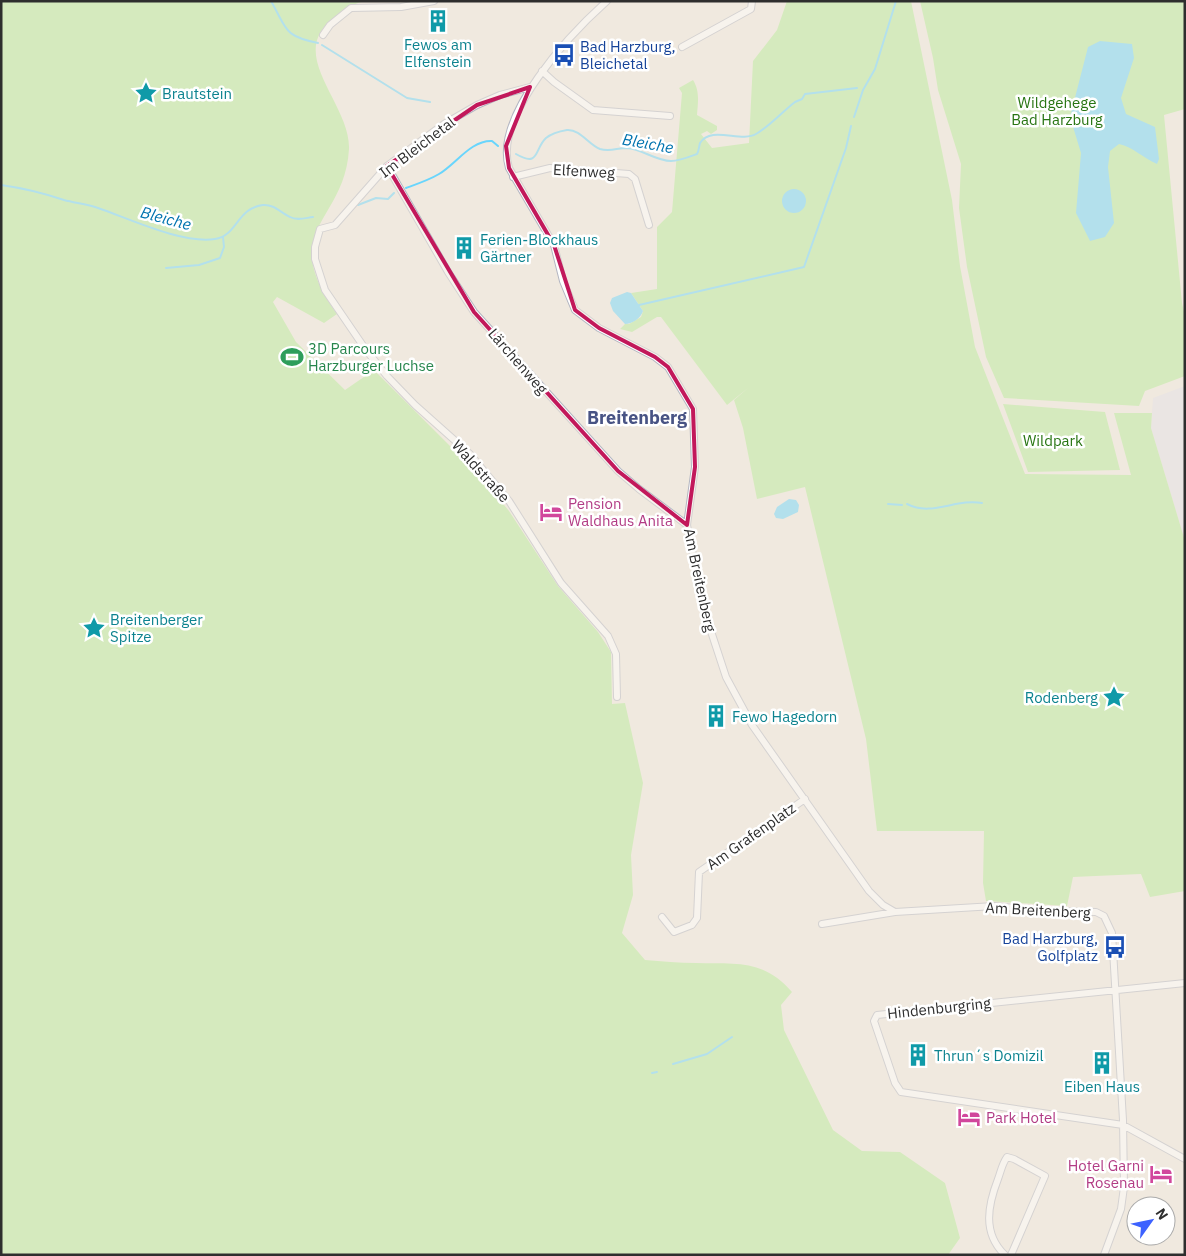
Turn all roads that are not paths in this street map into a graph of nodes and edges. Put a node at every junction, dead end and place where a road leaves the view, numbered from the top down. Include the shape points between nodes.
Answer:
1 (434, 1) edge
2 (607, 1) edge
3 (752, 1) edge
4 (323, 35) dead end
5 (682, 47) dead end
6 (542, 71) junction
7 (530, 87) junction
8 (670, 116) dead end
9 (387, 166) junction
10 (513, 177) junction
11 (649, 225) dead end
12 (320, 229) joint
13 (687, 524) junction
14 (617, 698) dead end
15 (805, 799) junction
16 (895, 912) junction
17 (662, 917) dead end
18 (822, 924) dead end
19 (1185, 983) edge
20 (1114, 990) junction
21 (1123, 1125) junction
22 (1185, 1159) edge
23 (1005, 1255) edge
24 (1011, 1255) edge
25 (1104, 1255) edge

1 - 4 street via 401,7 351,8 330,24
2 - 6 street, Am Breitenberg
3 - 5 street via 751,9
6 - 7 street, Am Breitenberg
6 - 8 street via 593,110
7 - 9 street, Im Bleichetal via 477,105 444,124
7 - 10 street, Am Breitenberg via 506,146
9 - 12 street, Im Bleichetal via 335,225
9 - 13 street, Lärchenweg via 474,312 618,471
10 - 11 street, Elfenweg via 550,168 629,174 634,178
10 - 13 street, Am Breitenberg via 554,245 574,310 668,367 693,409 695,468
12 - 14 street, Waldstraße via 315,259 325,290 387,376 470,454 509,501 562,583 608,636 616,654
13 - 15 street, Am Breitenberg via 704,610 726,677 752,724
15 - 16 street, Am Breitenberg via 869,891
15 - 17 street, Am Grafenplatz via 699,872 697,918 692,925 674,932
16 - 18 street, Am Breitenberg
16 - 20 street, Am Breitenberg via 994,906 1045,912 1096,912 1104,916 1112,932
19 - 20 street
20 - 21 street
20 - 21 street, Hindenburgring via 877,1015 874,1021 901,1092
21 - 22 street
21 - 25 street via 1121,1209
23 - 24 street via 994,1240 988,1222 989,1201 1007,1157 1045,1176

